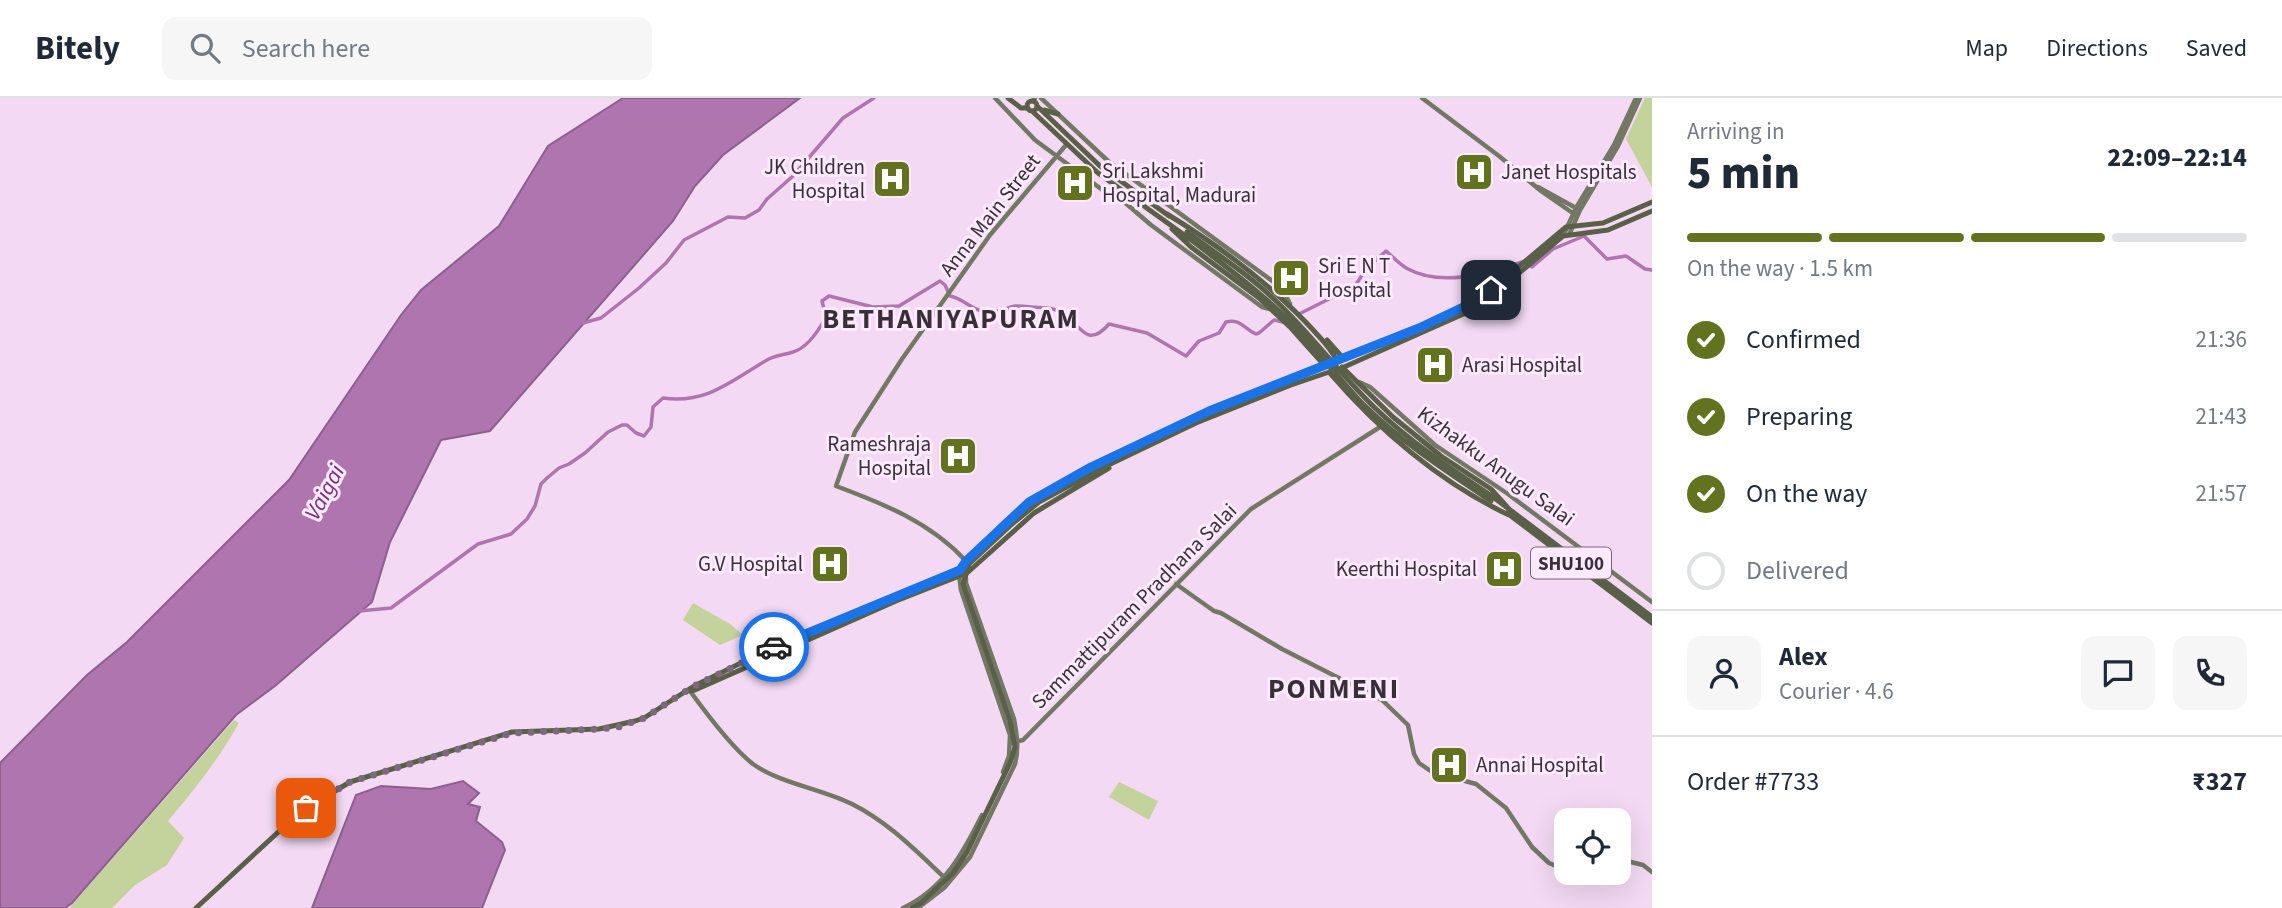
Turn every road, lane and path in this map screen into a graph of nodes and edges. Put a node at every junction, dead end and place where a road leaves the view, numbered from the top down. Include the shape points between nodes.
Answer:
1 (995, 98) edge
2 (1008, 98) edge
3 (1021, 98) edge
4 (1422, 98) edge
5 (1638, 98) edge
6 (1034, 103) edge
7 (1058, 114) junction
8 (1066, 145) junction
9 (1056, 155) junction
10 (1583, 196) junction
11 (1567, 206) junction
12 (1651, 206) edge
13 (1167, 214) junction
14 (1574, 218) junction
15 (1612, 220) junction
16 (1615, 228) junction
17 (1172, 229) junction
18 (1566, 235) junction
19 (1527, 264) junction
20 (1292, 307) junction
21 (1271, 310) junction
22 (1315, 355) junction
23 (1341, 359) junction
24 (1354, 363) junction
25 (1324, 366) junction
26 (1344, 367) junction
27 (1331, 369) junction
28 (1314, 370) junction
29 (1318, 376) junction
30 (1353, 378) junction
31 (1352, 397) junction
32 (1380, 427) junction
33 (1117, 459) junction
34 (1492, 499) junction
35 (1509, 512) junction
36 (966, 561) junction
37 (960, 572) junction
38 (967, 573) junction
39 (1176, 584) junction
40 (1652, 602) edge
41 (1652, 617) edge
42 (1652, 623) edge
43 (690, 691) junction
44 (1019, 742) junction
45 (1011, 743) junction
46 (1631, 862) edge
47 (1554, 865) edge
48 (1652, 872) edge
49 (944, 877) junction
50 (934, 886) junction
51 (939, 892) junction
52 (920, 905) edge
53 (196, 908) edge
54 (903, 908) edge
55 (912, 908) edge

1 - 9 street
2 - 6 main road via 1021,108
3 - 6 main road, SHU100
4 - 11 street
5 - 10 street
5 - 14 street via 1618,146
6 - 7 main road
6 - 7 street
6 - 8 main road, SHU100
6 - 13 main road, SHU100 via 1100,166
7 - 20 street via 1108,161 1283,288
8 - 9 street, Anna Main Street
8 - 17 main road, SHU100
9 - 21 street
9 - 36 street, Anna Main Street via 918,335 855,432 836,486 903,513 930,529
10 - 11 street
10 - 14 street
11 - 14 street
11 - 14 street
12 - 15 main road
12 - 16 main road
13 - 20 main road via 1224,252
13 - 34 main road, SHU100, bridge via 1274,299 1392,423
14 - 15 main road via 1584,226
14 - 18 street
14 - 19 main road
15 - 16 main road
16 - 18 main road
17 - 21 main road
17 - 34 main road, SHU100, bridge via 1278,310 1363,404 1410,446
18 - 19 main road
19 - 23 main road via 1478,300
19 - 24 main road via 1468,312
20 - 23 main road
21 - 22 main road, bridge
22 - 25 main road
22 - 28 main road
23 - 25 main road
23 - 27 main road
24 - 26 main road
24 - 30 main road
25 - 27 main road
25 - 28 main road
26 - 27 main road
26 - 30 main road
27 - 29 main road
27 - 31 main road
28 - 33 main road via 1209,411
29 - 31 main road via 1330,377
29 - 33 main road
30 - 35 main road via 1441,456 1491,489
30 - 40 street, Kizhakku Anugu Salai via 1370,387 1435,445
31 - 32 main road
32 - 35 main road via 1489,506
32 - 39 street, Sammattipuram Pradhana Salai via 1251,509
33 - 36 main road via 1091,467 1029,502
33 - 38 main road via 1034,513
33 - 52 main road, bridge via 1039,502 965,572 963,584 1015,747 967,852
34 - 35 main road, SHU100
35 - 41 main road, SHU100
35 - 42 main road, SHU100
36 - 37 main road
37 - 38 main road
37 - 43 main road via 778,645
37 - 45 street via 961,590
38 - 44 street via 966,583
39 - 44 street, Sammattipuram Pradhana Salai
39 - 47 street via 1214,611 1382,700 1408,725 1419,763 1432,772 1476,784 1506,808 1520,832
43 - 49 street via 750,762 864,810
43 - 53 main road via 644,718 618,727 516,732 350,782 300,812
44 - 45 street
44 - 51 street via 1015,764 970,857
45 - 49 street via 961,857
46 - 48 street
49 - 50 street
50 - 51 street
50 - 54 street
51 - 52 street
52 - 55 main road

